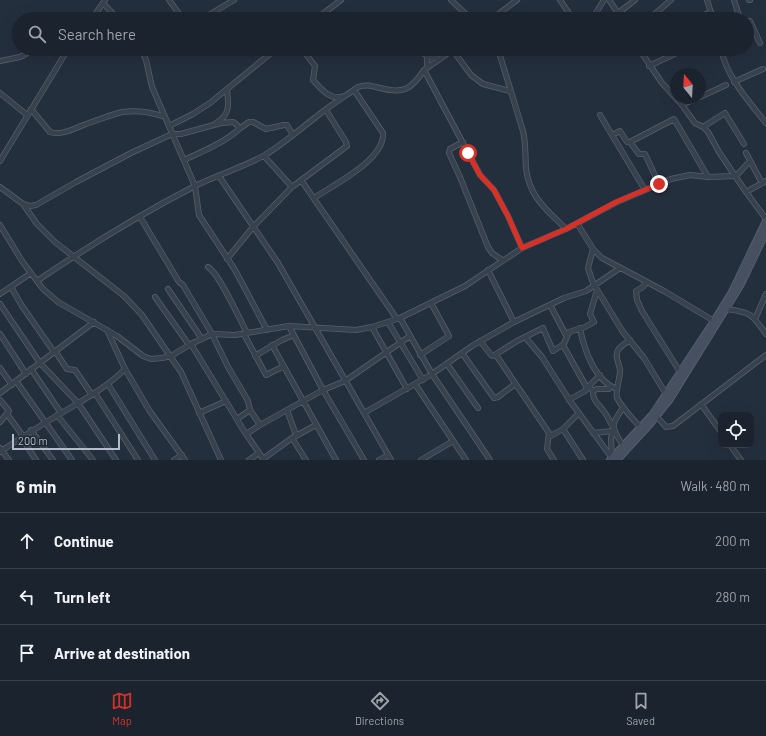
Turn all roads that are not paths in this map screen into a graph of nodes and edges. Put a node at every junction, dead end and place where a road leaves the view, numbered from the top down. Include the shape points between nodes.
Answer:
1 (169, 0) edge
2 (234, 0) edge
3 (341, 0) edge
4 (451, 0) edge
5 (456, 0) edge
6 (517, 0) edge
7 (560, 0) edge
8 (604, 0) edge
9 (609, 0) edge
10 (635, 0) edge
11 (671, 0) edge
12 (707, 0) edge
13 (734, 0) edge
14 (104, 2) edge
15 (458, 8) junction
16 (97, 12) edge
17 (112, 12) edge
18 (178, 12) edge
19 (214, 12) edge
20 (325, 12) edge
21 (463, 12) edge
22 (501, 12) edge
23 (568, 12) edge
24 (596, 12) edge
25 (617, 12) edge
26 (619, 12) edge
27 (657, 12) edge
28 (711, 12) edge
29 (738, 12) edge
30 (754, 30) edge
31 (760, 43) dead end
32 (22, 56) edge
33 (64, 56) edge
34 (145, 56) edge
35 (267, 56) edge
36 (307, 56) edge
37 (426, 56) joint
38 (445, 56) edge
39 (458, 56) edge
40 (500, 56) edge
41 (643, 56) edge
42 (670, 56) edge
43 (723, 56) edge
44 (441, 59) junction
45 (0, 61) edge
46 (649, 66) junction
47 (426, 69) junction
48 (763, 69) dead end
49 (734, 82) junction
50 (726, 85) dead end
51 (226, 90) junction
52 (354, 90) junction
53 (510, 91) junction
54 (0, 93) edge
55 (706, 94) edge
56 (682, 105) joint
57 (31, 110) junction
58 (326, 110) junction
59 (27, 115) junction
60 (600, 115) dead end
61 (165, 118) junction
62 (766, 123) edge
63 (215, 124) junction
64 (169, 126) junction
65 (702, 127) junction
66 (239, 129) junction
67 (616, 133) dead end
68 (172, 134) junction
69 (293, 135) junction
70 (463, 142) junction
71 (630, 142) junction
72 (744, 144) dead end
73 (746, 153) dead end
74 (264, 156) junction
75 (184, 160) junction
76 (0, 161) edge
77 (750, 161) junction
78 (219, 176) junction
79 (736, 176) junction
80 (708, 177) junction
81 (301, 180) junction
82 (764, 182) edge
83 (659, 184) junction
84 (195, 186) junction
85 (0, 187) edge
86 (292, 187) junction
87 (645, 190) junction
88 (746, 192) junction
89 (314, 198) junction
90 (23, 204) junction
91 (140, 217) junction
92 (766, 220) edge
93 (577, 223) junction
94 (0, 225) edge
95 (253, 227) junction
96 (566, 229) junction
97 (766, 232) edge
98 (522, 248) junction
99 (593, 249) junction
100 (74, 256) junction
101 (227, 259) junction
102 (502, 260) junction
103 (208, 267) dead end
104 (620, 268) junction
105 (488, 270) junction
106 (31, 273) junction
107 (37, 281) junction
108 (646, 282) junction
109 (10, 287) junction
110 (595, 287) junction
111 (168, 289) dead end
112 (0, 294) edge
113 (766, 294) edge
114 (155, 297) dead end
115 (431, 303) junction
116 (0, 304) edge
117 (550, 305) junction
118 (764, 305) edge
119 (726, 309) junction
120 (399, 318) junction
121 (755, 319) junction
122 (714, 321) junction
123 (94, 322) junction
124 (388, 322) junction
125 (514, 322) junction
126 (289, 326) junction
127 (314, 327) junction
128 (372, 327) junction
129 (580, 328) junction
130 (107, 330) junction
131 (267, 330) junction
132 (0, 334) edge
133 (212, 334) junction
134 (245, 334) junction
135 (766, 334) edge
136 (294, 335) junction
137 (410, 336) junction
138 (525, 337) junction
139 (567, 337) junction
140 (202, 339) junction
141 (630, 340) junction
142 (480, 341) junction
143 (400, 343) junction
144 (190, 344) junction
145 (563, 345) junction
146 (272, 346) junction
147 (54, 352) junction
148 (386, 353) junction
149 (462, 353) junction
150 (420, 355) junction
151 (496, 355) junction
152 (766, 355) edge
153 (171, 356) junction
154 (255, 356) junction
155 (40, 363) junction
156 (447, 364) junction
157 (284, 366) junction
158 (0, 368) edge
159 (125, 369) junction
160 (31, 370) junction
161 (680, 372) junction
162 (26, 374) junction
163 (432, 374) junction
164 (600, 375) junction
165 (423, 380) junction
166 (345, 381) junction
167 (14, 383) junction
168 (108, 384) junction
169 (415, 384) junction
170 (515, 384) junction
171 (610, 386) junction
172 (588, 387) junction
173 (407, 389) junction
174 (617, 389) junction
175 (323, 390) junction
176 (593, 391) junction
177 (0, 393) edge
178 (93, 394) junction
179 (666, 394) junction
180 (0, 400) edge
181 (569, 400) junction
182 (226, 401) junction
183 (303, 401) junction
184 (78, 403) junction
185 (701, 404) junction
186 (478, 408) dead end
187 (623, 408) junction
188 (250, 410) junction
189 (287, 410) junction
190 (199, 413) junction
191 (364, 413) junction
192 (579, 413) junction
193 (7, 414) junction
194 (59, 414) junction
195 (657, 417) junction
196 (237, 419) junction
197 (0, 422) edge
198 (45, 422) junction
199 (260, 425) junction
200 (316, 425) junction
201 (640, 427) junction
202 (718, 428) edge
203 (563, 429) junction
204 (613, 429) junction
205 (31, 430) junction
206 (594, 433) junction
207 (246, 434) junction
208 (22, 436) junction
209 (294, 437) junction
210 (549, 437) junction
211 (452, 440) junction
212 (623, 446) junction
213 (732, 448) edge
214 (1, 450) edge
215 (259, 454) junction
216 (388, 455) junction
217 (183, 458) edge
218 (464, 458) edge
219 (613, 459) edge
220 (9, 460) edge
221 (36, 460) edge
222 (53, 460) edge
223 (72, 460) edge
224 (93, 460) edge
225 (116, 460) edge
226 (138, 460) edge
227 (155, 460) edge
228 (174, 460) edge
229 (221, 460) edge
230 (249, 460) edge
231 (263, 460) edge
232 (306, 460) edge
233 (336, 460) edge
234 (364, 460) edge
235 (379, 460) edge
236 (391, 460) edge
237 (420, 460) edge
238 (458, 460) edge
239 (490, 460) edge
240 (554, 460) edge
241 (583, 460) edge
242 (741, 460) edge

1 - 18 street
2 - 19 street
3 - 20 street
4 - 15 street
5 - 15 street
6 - 22 street
7 - 23 street
8 - 24 street
9 - 25 street
10 - 26 street
11 - 27 street
12 - 28 street
13 - 29 street
14 - 16 street
14 - 17 street
15 - 21 street
30 - 31 street
32 - 45 street
33 - 57 street
34 - 61 street via 152,87
35 - 51 street
36 - 52 street via 315,66 313,80 324,93 342,97
37 - 44 street
37 - 47 street
38 - 44 street
39 - 53 street via 471,75 483,84
40 - 53 street
41 - 46 street
42 - 46 street
43 - 49 street
44 - 47 street
46 - 56 street
47 - 52 street via 410,88 405,90 363,85
47 - 70 street
48 - 49 street
49 - 62 street
50 - 55 street
51 - 63 street via 228,110 224,118
51 - 64 street via 194,114
52 - 58 street
52 - 89 street via 383,133 383,138 373,156 353,173
53 - 96 street via 526,140 526,168 530,186 538,202
54 - 59 street
56 - 65 street
57 - 59 street
57 - 61 street via 53,133 68,132 130,111 148,112
58 - 69 street
58 - 81 street via 347,146
59 - 76 street
60 - 87 street
61 - 64 street
63 - 66 street via 233,122
63 - 68 street via 181,134
64 - 68 street
65 - 72 street via 725,113
65 - 79 street
66 - 69 street via 249,122 266,129 287,125
66 - 75 street via 213,146
67 - 71 street via 620,132 627,142
68 - 75 street
68 - 90 street via 131,153 36,205
69 - 74 street
70 - 98 street via 480,175 494,190
70 - 102 street via 450,149 449,154 488,247
71 - 80 street via 674,119
71 - 83 street via 639,154 645,154
73 - 77 street
74 - 78 street
74 - 86 street
75 - 84 street
77 - 79 street
77 - 82 street
78 - 84 street
78 - 95 street
79 - 80 street
79 - 88 street
80 - 83 street via 680,176
81 - 86 street
81 - 89 street
82 - 88 street
83 - 87 street
84 - 91 street
84 - 101 street via 199,215
85 - 90 street
86 - 95 street
87 - 93 street
88 - 92 street
89 - 120 street
90 - 100 street via 37,224
91 - 100 street
91 - 133 street
92 - 122 main road via 732,292
93 - 96 street
93 - 99 street
94 - 106 street
95 - 101 street
95 - 127 street via 278,263
96 - 98 street
97 - 119 main road
98 - 102 street
99 - 104 street via 602,258
99 - 110 street via 588,268
100 - 107 street
100 - 153 street via 124,296 142,315
101 - 131 street
102 - 105 street
103 - 134 street via 220,282
104 - 108 street
104 - 110 street
105 - 115 street via 465,286
105 - 125 street
106 - 107 street
106 - 109 street
107 - 123 street via 58,302
108 - 122 street
108 - 161 street via 636,291 637,300
109 - 112 street
109 - 147 street
110 - 117 street
110 - 129 street via 590,314 594,322
110 - 141 street
111 - 140 street
113 - 118 street
114 - 144 street
115 - 120 street
115 - 150 street via 449,336
116 - 155 street
117 - 125 street
117 - 139 street
118 - 121 street
119 - 121 street via 749,314
119 - 195 main road
120 - 124 street
120 - 137 street
121 - 135 street
122 - 161 main road
123 - 130 street
123 - 147 street
124 - 128 street
124 - 143 street
125 - 142 street
126 - 127 street
126 - 131 street
126 - 136 street
127 - 128 street via 340,330
127 - 166 street
128 - 148 street
129 - 139 street via 569,332
129 - 164 street via 584,349
130 - 153 street via 143,356 151,359
130 - 159 street
131 - 134 street
132 - 162 street
133 - 134 street
133 - 140 street
133 - 188 street via 248,401
134 - 154 street
136 - 146 street
136 - 175 street
137 - 143 street
137 - 150 street
138 - 145 street via 543,328 553,351
138 - 151 street
138 - 181 street via 542,357
139 - 145 street
140 - 144 street
141 - 174 street via 618,350 616,359 620,368 620,380
141 - 179 street
142 - 149 street
142 - 151 street via 491,355
143 - 148 street
143 - 165 street
144 - 153 street
144 - 182 street
145 - 172 street
146 - 154 street
146 - 157 street
147 - 155 street
147 - 178 street via 67,369 75,370
148 - 166 street
148 - 173 street
149 - 156 street
149 - 170 street via 494,398
150 - 163 street
151 - 170 street
152 - 185 street
153 - 190 street
154 - 157 street via 266,375
155 - 160 street
155 - 184 street
156 - 163 street
156 - 186 street
157 - 183 street
158 - 167 street
159 - 168 street
159 - 217 street via 149,410
160 - 162 street
160 - 194 street
161 - 179 main road
162 - 167 street
163 - 165 street
163 - 239 street
164 - 171 street
164 - 172 street
165 - 169 street
166 - 175 street
166 - 191 street
167 - 177 street
167 - 198 street
168 - 178 street
168 - 227 street
169 - 173 street
169 - 211 street
170 - 210 street via 545,425
171 - 174 street
171 - 176 street via 609,389
172 - 176 street
172 - 181 street
173 - 191 street
174 - 187 street via 616,397
175 - 183 street
175 - 234 street
176 - 204 street via 592,396 605,412
178 - 184 street
178 - 226 street
179 - 201 main road via 653,414
180 - 193 street via 9,410
181 - 192 street
182 - 190 street
182 - 196 street
183 - 189 street
183 - 200 street
184 - 194 street
184 - 225 street
185 - 195 street via 669,428
185 - 202 street
187 - 201 street
187 - 204 street
188 - 196 street
188 - 199 street
189 - 199 street
189 - 209 street
190 - 229 street
191 - 216 street
192 - 203 street
192 - 206 street
193 - 197 street
193 - 208 street
194 - 198 street
194 - 224 street
195 - 219 main road
196 - 207 street
198 - 205 street
198 - 223 street
199 - 207 street
200 - 209 street
200 - 233 street
201 - 212 main road
203 - 210 street
203 - 241 street
204 - 206 street
204 - 212 street
204 - 219 street
205 - 208 street
205 - 222 street
206 - 219 street
207 - 215 street
208 - 214 street
208 - 221 street
209 - 231 street
209 - 232 street
210 - 240 street via 547,449
211 - 218 street
211 - 237 street
212 - 219 main road
213 - 242 street
214 - 220 street
215 - 230 street
215 - 231 street
216 - 235 street
216 - 236 street
217 - 228 street
218 - 238 street

